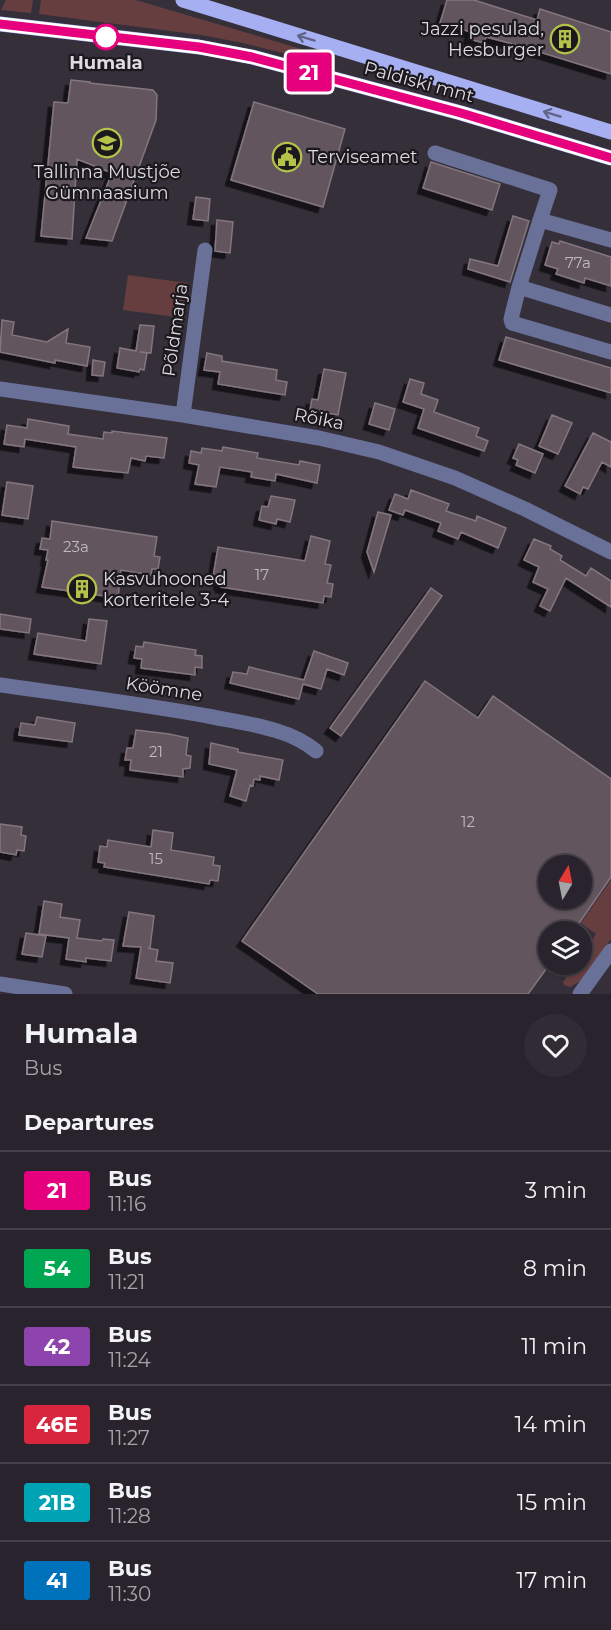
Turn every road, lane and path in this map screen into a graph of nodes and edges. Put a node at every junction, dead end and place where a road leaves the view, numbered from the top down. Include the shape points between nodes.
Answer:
1 (183, 0) edge
2 (0, 24) edge
3 (611, 132) edge
4 (435, 153) dead end
5 (611, 158) edge
6 (540, 220) junction
7 (611, 240) edge
8 (205, 250) dead end
9 (519, 287) junction
10 (611, 315) edge
11 (611, 352) edge
12 (0, 389) edge
13 (183, 415) junction
14 (611, 552) edge
15 (0, 685) edge
16 (316, 751) dead end
17 (611, 951) edge
18 (0, 984) edge
19 (65, 994) edge
20 (580, 994) edge

3 -> 1 main road, Paldiski mnt
2 - 5 main road, Paldiski mnt via 199,47 252,57
4 - 6 street via 550,190
6 - 7 street
6 - 9 street
8 - 13 street, Põldmarja
9 - 10 street
9 - 11 street via 512,322
12 - 13 street, Rõika
13 - 14 street, Rõika via 379,452 455,478
15 - 16 street, Köömne via 245,724 291,735
17 - 20 street
18 - 19 street

